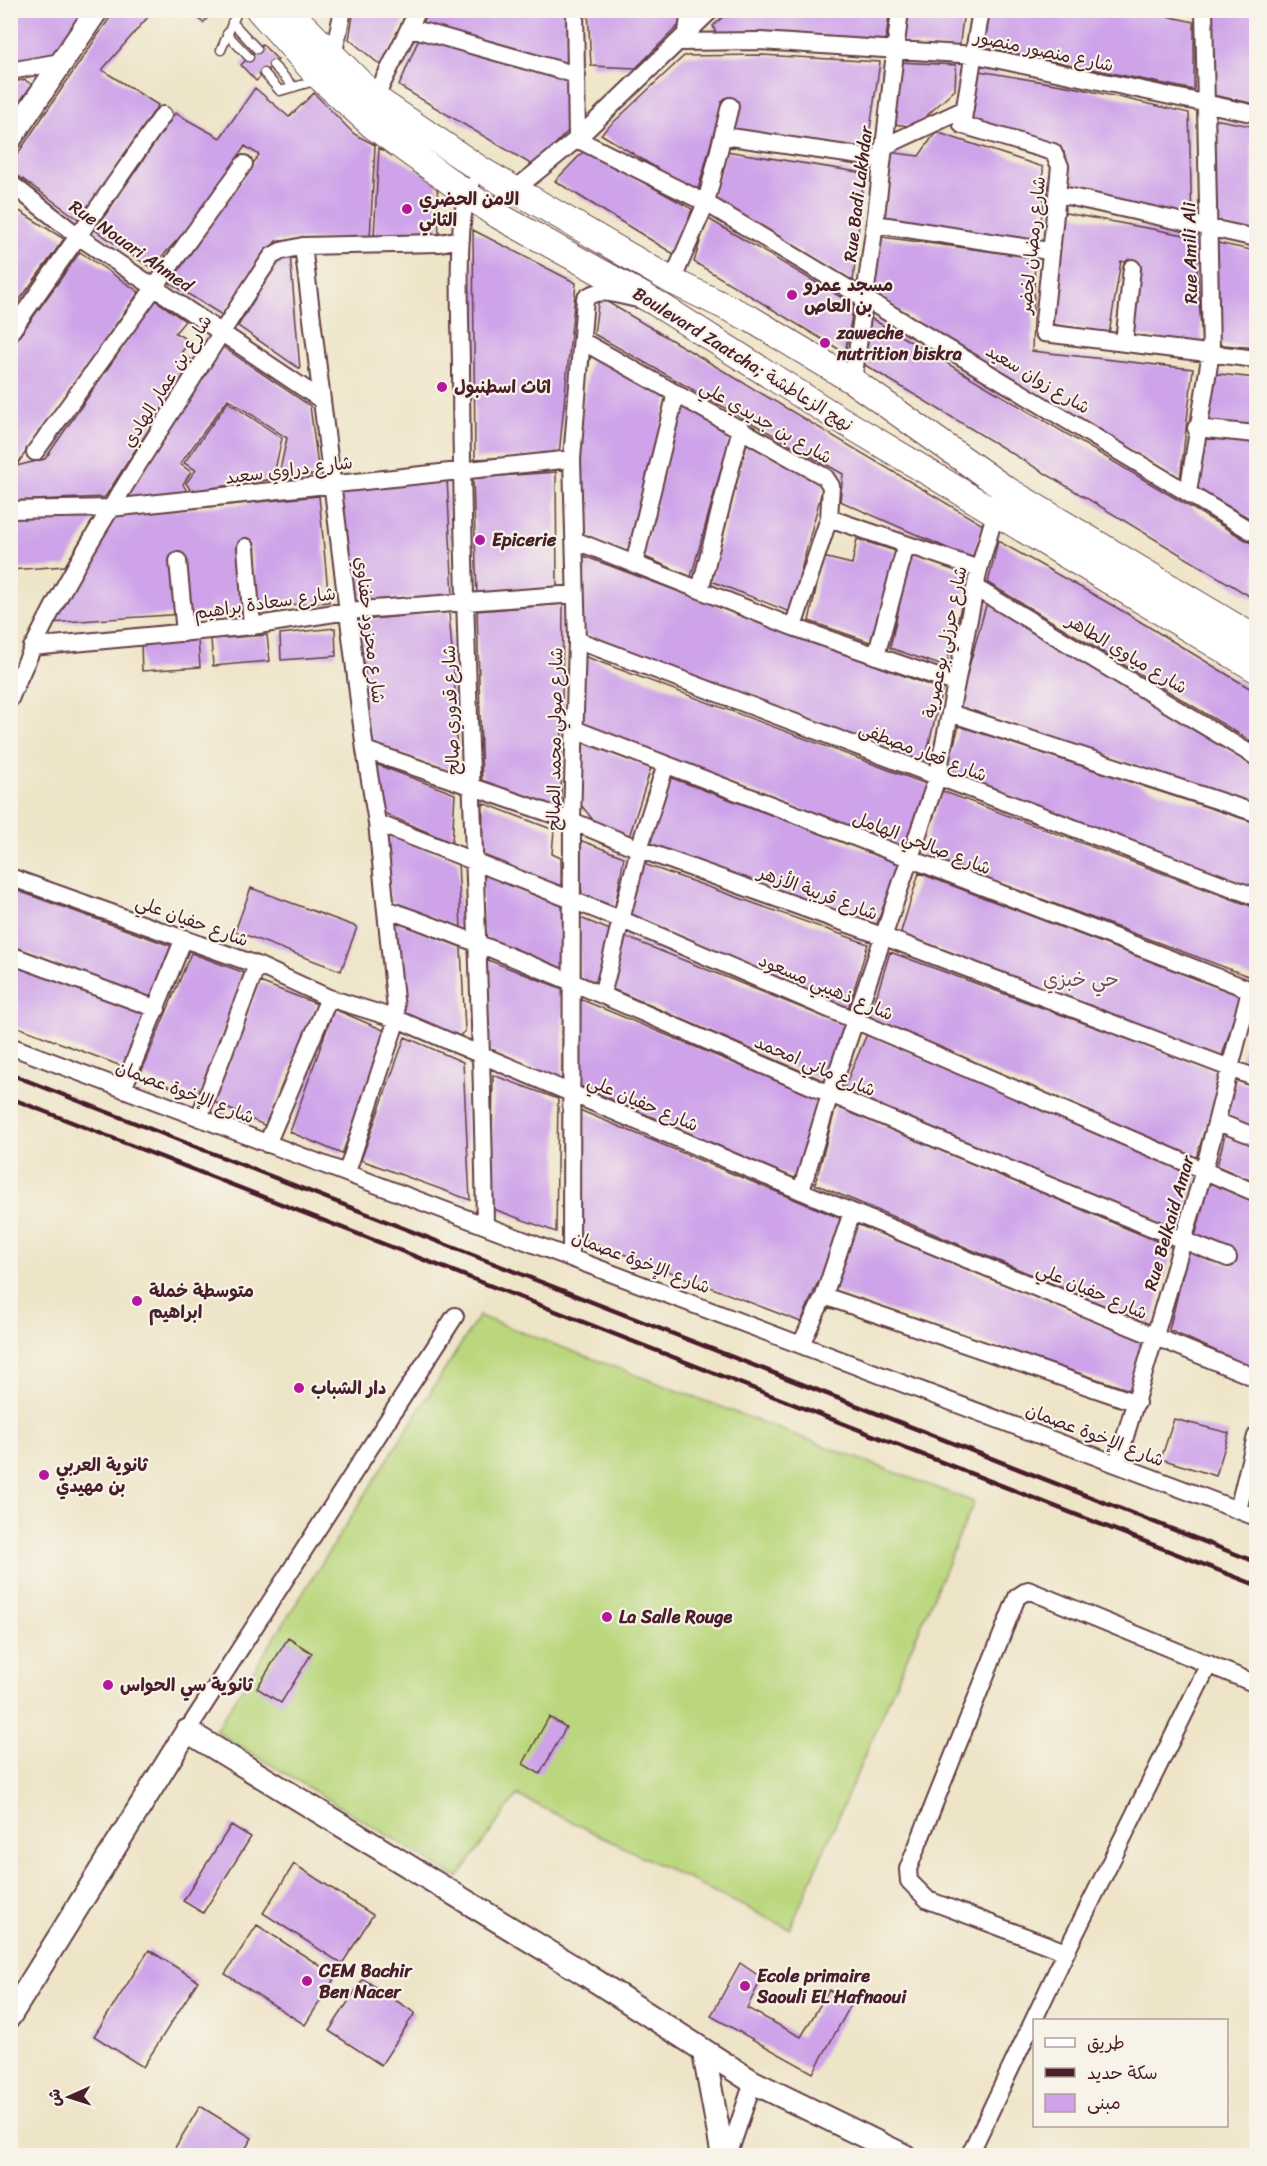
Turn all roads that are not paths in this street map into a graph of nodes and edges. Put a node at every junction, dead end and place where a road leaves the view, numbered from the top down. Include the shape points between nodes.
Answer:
1 (97, 10) edge
2 (238, 10) edge
3 (259, 10) edge
4 (288, 10) edge
5 (343, 10) edge
6 (418, 10) edge
7 (575, 10) edge
8 (690, 10) edge
9 (711, 10) edge
10 (900, 10) edge
11 (981, 10) edge
12 (1204, 11) edge
13 (232, 22) junction
14 (411, 28) junction
15 (227, 34) junction
16 (683, 37) junction
17 (896, 48) junction
18 (257, 49) dead end
19 (222, 50) dead end
20 (976, 55) junction
21 (333, 56) junction
22 (249, 57) dead end
23 (66, 61) junction
24 (273, 65) dead end
25 (10, 71) edge
26 (264, 73) dead end
27 (578, 75) junction
28 (322, 79) junction
29 (294, 87) junction
30 (375, 98) junction
31 (1206, 104) junction
32 (730, 106) dead end
33 (1257, 114) edge
34 (163, 115) dead end
35 (963, 116) junction
36 (724, 136) junction
37 (10, 139) edge
38 (578, 139) junction
39 (882, 153) junction
40 (244, 164) dead end
41 (481, 170) junction
42 (10, 183) edge
43 (513, 190) junction
44 (466, 194) junction
45 (1058, 194) junction
46 (706, 203) junction
47 (492, 212) junction
48 (875, 224) junction
49 (1210, 228) junction
50 (78, 236) junction
51 (1257, 238) edge
52 (461, 239) junction
53 (303, 246) junction
54 (1049, 251) junction
55 (1132, 268) dead end
56 (672, 281) junction
57 (154, 287) junction
58 (865, 297) junction
59 (656, 303) junction
60 (223, 332) junction
61 (10, 333) edge
62 (582, 341) junction
63 (1124, 343) junction
64 (1211, 352) junction
65 (1257, 358) edge
66 (853, 381) junction
67 (676, 393) junction
68 (320, 399) junction
69 (741, 428) junction
70 (1196, 428) junction
71 (1257, 434) edge
72 (35, 452) dead end
73 (572, 459) junction
74 (462, 471) junction
75 (332, 484) junction
76 (1004, 488) junction
77 (1188, 492) junction
78 (111, 508) junction
79 (10, 510) edge
80 (994, 512) junction
81 (829, 518) junction
82 (1257, 534) edge
83 (574, 540) junction
84 (906, 545) junction
85 (246, 547) dead end
86 (178, 561) dead end
87 (634, 564) junction
88 (979, 569) junction
89 (976, 588) junction
90 (700, 590) junction
91 (574, 594) junction
92 (467, 603) junction
93 (348, 611) junction
94 (252, 626) junction
95 (793, 627) junction
96 (185, 633) junction
97 (1257, 639) edge
98 (577, 640) junction
99 (32, 647) junction
100 (876, 657) junction
101 (1257, 669) edge
102 (955, 683) junction
103 (10, 699) edge
104 (950, 713) junction
105 (574, 729) junction
106 (365, 750) junction
107 (1257, 757) edge
108 (666, 764) junction
109 (937, 778) junction
110 (473, 786) junction
111 (1257, 813) edge
112 (572, 821) junction
113 (377, 823) junction
114 (639, 849) junction
115 (473, 859) junction
116 (910, 860) junction
117 (10, 877) edge
118 (1257, 897) edge
119 (571, 899) junction
120 (386, 909) junction
121 (621, 919) junction
122 (882, 936) junction
123 (184, 938) junction
124 (475, 941) junction
125 (10, 955) edge
126 (257, 966) junction
127 (573, 981) junction
128 (1253, 991) edge
129 (602, 995) junction
130 (329, 998) junction
131 (157, 1009) junction
132 (397, 1018) junction
133 (855, 1021) junction
134 (10, 1046) edge
135 (482, 1054) junction
136 (1230, 1068) junction
137 (1257, 1078) edge
138 (123, 1089) junction
139 (571, 1094) junction
140 (830, 1094) junction
141 (199, 1118) junction
142 (1218, 1122) junction
143 (1257, 1137) edge
144 (267, 1144) junction
145 (1204, 1170) junction
146 (347, 1172) junction
147 (801, 1191) junction
148 (1257, 1193) edge
149 (852, 1212) junction
150 (485, 1225) junction
151 (1184, 1240) junction
152 (571, 1256) junction
153 (1228, 1258) dead end
154 (824, 1296) junction
155 (455, 1316) dead end
156 (1156, 1339) junction
157 (801, 1344) junction
158 (1257, 1378) edge
159 (1137, 1403) junction
160 (1257, 1436) edge
161 (1118, 1464) junction
162 (1238, 1510) junction
163 (1257, 1517) edge
164 (1209, 1664) junction
165 (1257, 1684) edge
166 (187, 1731) junction
167 (1066, 1952) junction
168 (10, 2016) edge
169 (1034, 2019) edge
170 (1033, 2021) edge
171 (704, 2053) junction
172 (753, 2082) junction
173 (723, 2156) edge
174 (728, 2156) edge
175 (905, 2156) edge
176 (969, 2156) edge

1 - 23 street
2 - 13 lane
3 - 28 main road, Boulevard Zaatcha; نهج الزعاطشة
4 - 21 main road, Boulevard Zaatcha; نهج الزعاطشة
5 - 21 street
6 - 14 street
7 - 27 street
8 - 16 street
9 - 16 street
10 - 17 street, Rue Badi Lakhdar
11 - 20 street
12 - 31 street, Rue Amili Ali
13 - 15 lane
13 - 18 lane
14 - 27 street
14 - 30 street
15 - 19 lane
15 - 22 lane
16 - 17 street, شارع منصور منصور
16 - 38 street
17 - 20 street, شارع منصور منصور
17 - 39 street, Rue Badi Lakhdar
20 - 31 street, شارع منصور منصور
20 - 35 street
21 - 30 main road, Boulevard Zaatcha; نهج الزعاطشة
23 - 25 street
23 - 37 street
24 - 29 lane
26 - 29 lane via 280,91
27 - 38 street
28 - 29 lane
28 - 44 main road, Boulevard Zaatcha; نهج الزعاطشة via 373,126
30 - 41 main road, Boulevard Zaatcha; نهج الزعاطشة
31 - 33 street, شارع منصور منصور
31 - 49 street, Rue Amili Ali
32 - 36 street
34 - 50 street
35 - 39 street
35 - 45 street, شارع رمضان لخضر via 1053,152 1060,166
36 - 39 street
36 - 46 street
38 - 43 street
38 - 46 street, شارع زوان سعيد
39 - 48 street, Rue Badi Lakhdar
40 - 57 street
41 - 43 main road, Boulevard Zaatcha; نهج الزعاطشة
41 - 44 street
42 - 50 street, Rue Nouari Ahmed
43 - 47 street
43 - 56 main road, Boulevard Zaatcha; نهج الزعاطشة
44 - 47 main road, Boulevard Zaatcha; نهج الزعاطشة
44 - 52 street, شارع قدوري صالح
45 - 49 street
45 - 54 street, شارع رمضان لخضر
46 - 56 street
46 - 58 street, شارع زوان سعيد
47 - 59 main road, Boulevard Zaatcha; نهج الزعاطشة
48 - 54 street
48 - 58 street, Rue Badi Lakhdar
49 - 51 street
49 - 64 street, Rue Amili Ali
50 - 57 street, Rue Nouari Ahmed
50 - 61 street
52 - 53 street, شارع بن عمار الهادي via 440,243
52 - 74 street, شارع قدوري صالح
53 - 60 street, شارع بن عمار الهادي via 272,256
53 - 68 street, شارع محزود حفناوي
54 - 63 street, شارع رمضان لخضر via 1042,331
55 - 63 street
56 - 66 main road, Boulevard Zaatcha; نهج الزعاطشة via 751,319
57 - 60 street, Rue Nouari Ahmed
57 - 72 street
58 - 66 street, Rue Badi Lakhdar
58 - 77 street, شارع زوان سعيد
59 - 62 street, شارع صولي محمد الصالح via 591,293 585,299
59 - 80 main road, Boulevard Zaatcha; نهج الزعاطشة
60 - 68 street, Rue Nouari Ahmed
60 - 78 street, شارع بن عمار الهادي
62 - 67 street, شارع بن جديدي علي
62 - 73 street, شارع صولي محمد الصالح
63 - 64 street, شارع رمضان لخضر
64 - 65 street, شارع رمضان لخضر
64 - 70 street, Rue Amili Ali
66 - 76 main road, Boulevard Zaatcha; نهج الزعاطشة
67 - 69 street, شارع بن جديدي علي
67 - 87 street
68 - 75 street, شارع محزود حفناوي
69 - 81 street, شارع بن جديدي علي via 825,477 831,486
69 - 90 street
70 - 71 street
70 - 77 street, Rue Amili Ali
73 - 74 street, شارع دراوي سعيد
73 - 83 street, شارع صولي محمد الصالح
74 - 75 street, شارع دراوي سعيد
74 - 92 street, شارع قدوري صالح
75 - 78 street, شارع دراوي سعيد
75 - 93 street, شارع محزود حفناوي
76 - 80 street, شارع حرزلي بوعصرية
76 - 97 main road, Boulevard Zaatcha; نهج الزعاطشة
77 - 82 street, شارع زوان سعيد
78 - 79 street, شارع دراوي سعيد
78 - 99 street, شارع بن عمار الهادي
80 - 88 street, شارع حرزلي بوعصرية
80 - 101 main road, Boulevard Zaatcha; نهج الزعاطشة
81 - 84 street
81 - 95 street, شارع بن جديدي علي
83 - 87 street
83 - 91 street, شارع صولي محمد الصالح
84 - 88 street
84 - 100 street
85 - 94 street
86 - 96 street
87 - 90 street
88 - 89 street, شارع حرزلي بوعصرية
89 - 102 street, شارع حرزلي بوعصرية
89 - 107 street, شارع مياوي الطاهر
90 - 95 street
91 - 92 street, شارع سعادة براهيم
91 - 98 street, شارع صولي محمد الصالح
92 - 93 street, شارع سعادة براهيم
92 - 110 street, شارع قدوري صالح
93 - 94 street, شارع سعادة براهيم
93 - 106 street, شارع محزود حفناوي
94 - 96 street, شارع سعادة براهيم
95 - 100 street
96 - 99 street, شارع سعادة براهيم
98 - 105 street, شارع صولي محمد الصالح
98 - 109 street, شارع قعار مصطفى
99 - 103 street, شارع بن عمار الهادي
100 - 102 street
102 - 104 street, شارع حرزلي بوعصرية
104 - 109 street, شارع حرزلي بوعصرية
104 - 111 street
105 - 108 street, شارع صالحي الهامل
105 - 112 street, شارع صولي محمد الصالح
106 - 110 street, شارع قريبة الأزهر
106 - 113 street, شارع محزود حفناوي
108 - 114 street
108 - 116 street, شارع صالحي الهامل
109 - 116 street, شارع حرزلي بوعصرية
109 - 118 street, شارع قعار مصطفى
110 - 112 street, شارع قريبة الأزهر
110 - 115 street, شارع قدوري صالح
112 - 114 street, شارع قريبة الأزهر
112 - 119 street, شارع صولي محمد الصالح
113 - 115 street, شارع ذهيبي مسعود
113 - 120 street, شارع محزود حفناوي
114 - 121 street
114 - 122 street, شارع قريبة الأزهر
115 - 119 street, شارع ذهيبي مسعود
115 - 124 street, شارع قدوري صالح
116 - 122 street, شارع حرزلي بوعصرية
116 - 128 street, شارع صالحي الهامل
117 - 123 street, شارع حفيان علي
119 - 121 street, شارع ذهيبي مسعود
119 - 127 street, شارع صولي محمد الصالح
120 - 124 street, شارع ماني امحمد
120 - 132 street, شارع محزود حفناوي
121 - 129 street
121 - 133 street, شارع ذهيبي مسعود
122 - 133 street, شارع حرزلي بوعصرية
122 - 136 street, شارع قريبة الأزهر
123 - 126 street, شارع حفيان علي
123 - 131 street
124 - 127 street, شارع ماني امحمد
124 - 135 street, شارع قدوري صالح
125 - 131 street
126 - 130 street, شارع حفيان علي
126 - 141 street
127 - 129 street, شارع ماني امحمد
127 - 139 street, شارع صولي محمد الصالح
128 - 136 street, Rue Belkaid Amar
129 - 140 street, شارع ماني امحمد
130 - 132 street, شارع حفيان علي
130 - 144 street
131 - 138 street
132 - 135 street, شارع حفيان علي
132 - 146 street
133 - 140 street, شارع حرزلي بوعصرية
133 - 145 street, شارع ذهيبي مسعود
134 - 138 street, شارع الإخوة عصمان
135 - 139 street, شارع حفيان علي
135 - 150 street, شارع قدوري صالح
136 - 137 street, شارع قريبة الأزهر
136 - 142 street, Rue Belkaid Amar
138 - 141 street, شارع الإخوة عصمان
139 - 147 street, شارع حفيان علي
139 - 152 street, شارع صولي محمد الصالح
140 - 147 street, شارع حرزلي بوعصرية
140 - 151 street, شارع ماني امحمد
141 - 144 street, شارع الإخوة عصمان
142 - 143 street
142 - 145 street, Rue Belkaid Amar
144 - 146 street, شارع الإخوة عصمان
145 - 148 street, شارع ذهيبي مسعود
145 - 151 street, Rue Belkaid Amar
146 - 150 street, شارع الإخوة عصمان
147 - 149 street, شارع حفيان علي
149 - 154 street
149 - 156 street, شارع حفيان علي
150 - 152 street, شارع الإخوة عصمان
151 - 153 street, شارع ماني امحمد
151 - 156 street, Rue Belkaid Amar
152 - 157 street, شارع الإخوة عصمان
154 - 157 street
154 - 159 street
155 - 166 street
156 - 158 street, شارع حفيان علي
156 - 159 street, Rue Belkaid Amar
157 - 161 street, شارع الإخوة عصمان
159 - 161 street, Rue Belkaid Amar
160 - 162 street
161 - 162 street, شارع الإخوة عصمان
162 - 163 street, شارع الإخوة عصمان
164 - 165 street
164 - 167 street
164 - 167 street via 1028,1590 1017,1597 908,1869 909,1881 928,1900
166 - 168 street
166 - 171 street via 585,1974
167 - 169 street
170 - 176 street
171 - 172 street
171 - 173 street
172 - 174 street
172 - 175 street

